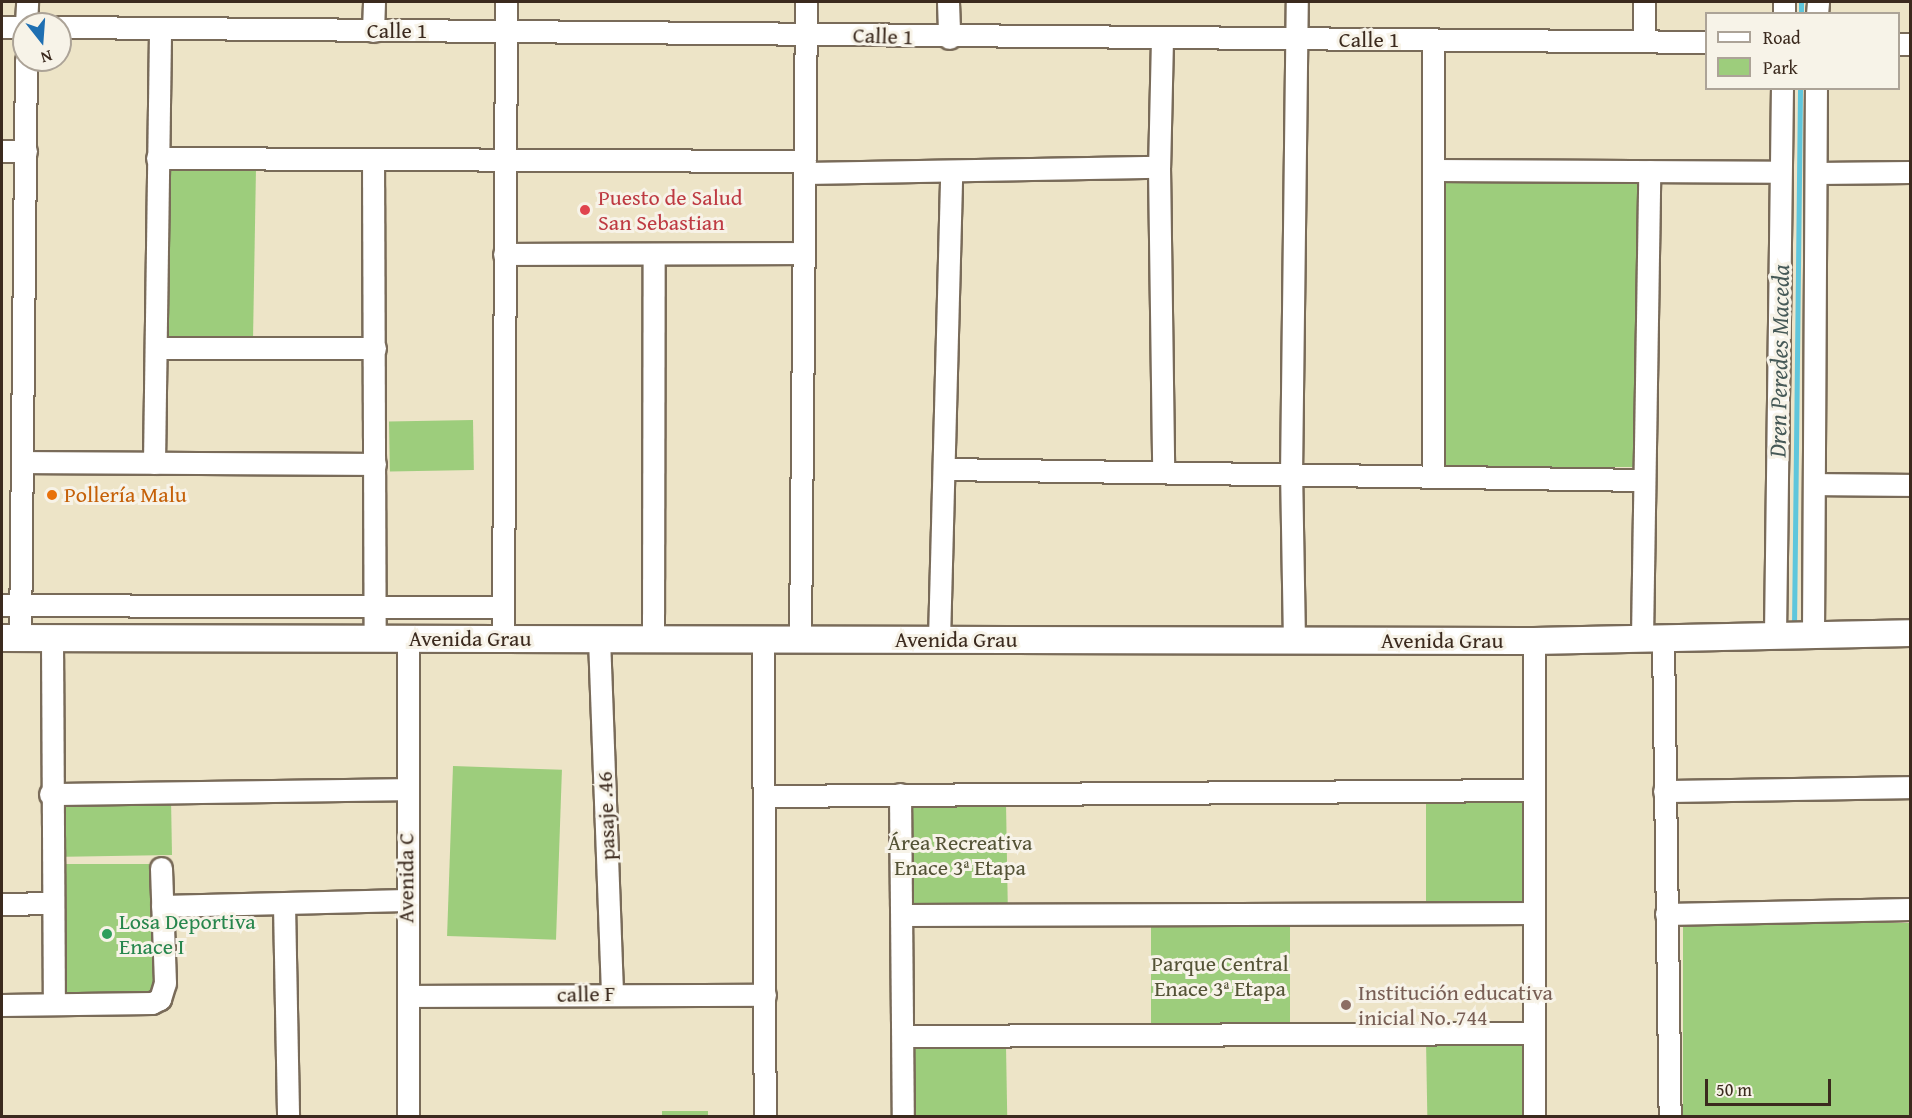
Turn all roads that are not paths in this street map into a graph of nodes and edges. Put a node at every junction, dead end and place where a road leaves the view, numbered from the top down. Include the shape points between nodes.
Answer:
1 (374, 2) edge
2 (506, 2) edge
3 (806, 2) edge
4 (948, 2) edge
5 (1298, 2) edge
6 (1644, 2) edge
7 (72, 27) edge
8 (160, 28) junction
9 (506, 30) junction
10 (373, 31) junction
11 (805, 33) junction
12 (949, 38) junction
13 (1162, 39) junction
14 (1298, 40) junction
15 (1433, 41) junction
16 (1644, 41) junction
17 (1705, 42) edge
18 (26, 72) edge
19 (1782, 90) edge
20 (1816, 90) edge
21 (2, 151) edge
22 (26, 151) junction
23 (157, 158) junction
24 (506, 158) junction
25 (373, 159) junction
26 (805, 167) junction
27 (1159, 167) junction
28 (1434, 170) junction
29 (1648, 171) junction
30 (1780, 172) junction
31 (1911, 172) edge
32 (951, 173) junction
33 (1816, 173) junction
34 (804, 253) junction
35 (504, 254) junction
36 (654, 254) junction
37 (156, 348) junction
38 (375, 348) junction
39 (22, 462) junction
40 (154, 463) junction
41 (375, 464) junction
42 (944, 469) junction
43 (1163, 472) junction
44 (1291, 475) junction
45 (1433, 475) junction
46 (1642, 480) junction
47 (1816, 484) junction
48 (1911, 485) edge
49 (11, 606) edge
50 (375, 608) junction
51 (502, 608) junction
52 (1911, 633) edge
53 (1813, 634) junction
54 (1774, 635) junction
55 (11, 638) edge
56 (599, 638) junction
57 (1653, 638) junction
58 (52, 639) junction
59 (375, 639) junction
60 (408, 639) junction
61 (503, 639) junction
62 (653, 639) junction
63 (763, 640) junction
64 (800, 640) junction
65 (939, 640) junction
66 (1294, 641) junction
67 (1534, 641) junction
68 (1911, 787) edge
69 (406, 789) junction
70 (1534, 790) junction
71 (1664, 791) junction
72 (50, 794) junction
73 (900, 794) junction
74 (764, 796) junction
75 (161, 868) dead end
76 (406, 900) junction
77 (53, 903) junction
78 (2, 904) edge
79 (284, 904) junction
80 (162, 906) junction
81 (1911, 909) edge
82 (1534, 913) junction
83 (1666, 914) junction
84 (903, 915) junction
85 (612, 994) junction
86 (765, 995) junction
87 (408, 996) junction
88 (54, 1003) junction
89 (2, 1005) edge
90 (1533, 1033) junction
91 (904, 1036) junction
92 (288, 1116) edge
93 (408, 1116) edge
94 (765, 1116) edge
95 (903, 1116) edge
96 (1534, 1116) edge
97 (1670, 1116) edge

1 - 10 street
2 - 9 street
3 - 11 street
4 - 12 street
5 - 14 street
6 - 16 street
7 - 8 street, Calle 1
8 - 10 street, Calle 1
8 - 23 street
9 - 10 street, Calle 1
9 - 11 street, Calle 1
9 - 24 street
11 - 12 street, Calle 1
11 - 26 street
12 - 13 street, Calle 1
13 - 14 street, Calle 1
13 - 27 street
14 - 15 street, Calle 1
14 - 44 street
15 - 16 street, Calle 1
15 - 28 street
16 - 17 street, Calle 1
18 - 22 street
19 - 30 street
20 - 33 street
21 - 22 street
22 - 39 street
23 - 25 street
23 - 37 street
24 - 25 street
24 - 26 street
24 - 35 street
25 - 38 street
26 - 32 street
26 - 34 street
27 - 32 street
27 - 43 street
28 - 29 street
28 - 45 street
29 - 30 street
29 - 46 street
30 - 54 street
31 - 33 street
32 - 42 street
33 - 47 street
34 - 36 street
34 - 64 street
35 - 36 street
35 - 51 street
36 - 62 street
37 - 38 street
37 - 40 street
38 - 41 street
39 - 40 street
39 - 49 street
40 - 41 street
41 - 50 street
42 - 43 street
42 - 65 street
43 - 44 street
44 - 45 street
44 - 66 street
45 - 46 street
46 - 57 street
47 - 48 street
47 - 53 street
49 - 50 street, Avenida Grau
49 - 55 street
50 - 51 street, Avenida Grau
50 - 59 street
51 - 61 street
52 - 53 main road, Avenida Grau
53 - 54 main road, Avenida Grau
54 - 57 main road, Avenida Grau
55 - 58 main road, Avenida Grau
56 - 61 main road, Avenida Grau
56 - 62 main road, Avenida Grau
56 - 85 street, pasaje .46
57 - 67 main road, Avenida Grau
57 - 71 street
58 - 59 main road, Avenida Grau
58 - 72 street
59 - 60 main road, Avenida Grau
60 - 61 main road, Avenida Grau
60 - 69 street, Avenida C
62 - 63 main road, Avenida Grau
63 - 64 main road, Avenida Grau
63 - 74 street
64 - 65 main road, Avenida Grau
65 - 66 main road, Avenida Grau
66 - 67 main road, Avenida Grau
67 - 70 street
68 - 71 street
69 - 72 street
69 - 76 street, Avenida C
70 - 73 street
70 - 82 street
71 - 83 street
72 - 77 street
73 - 74 street
73 - 84 street
74 - 86 street
75 - 80 street
76 - 79 street
76 - 87 street, Avenida C
77 - 78 street
77 - 88 street
79 - 80 street
79 - 92 street
80 - 88 street via 165,983 160,999 152,1004
81 - 83 street
82 - 84 street
82 - 90 street
83 - 97 street
84 - 91 street
85 - 86 street, calle F
85 - 87 street, calle F
86 - 94 street
87 - 93 street, Avenida C
88 - 89 street
90 - 91 street
90 - 96 street
91 - 95 street

